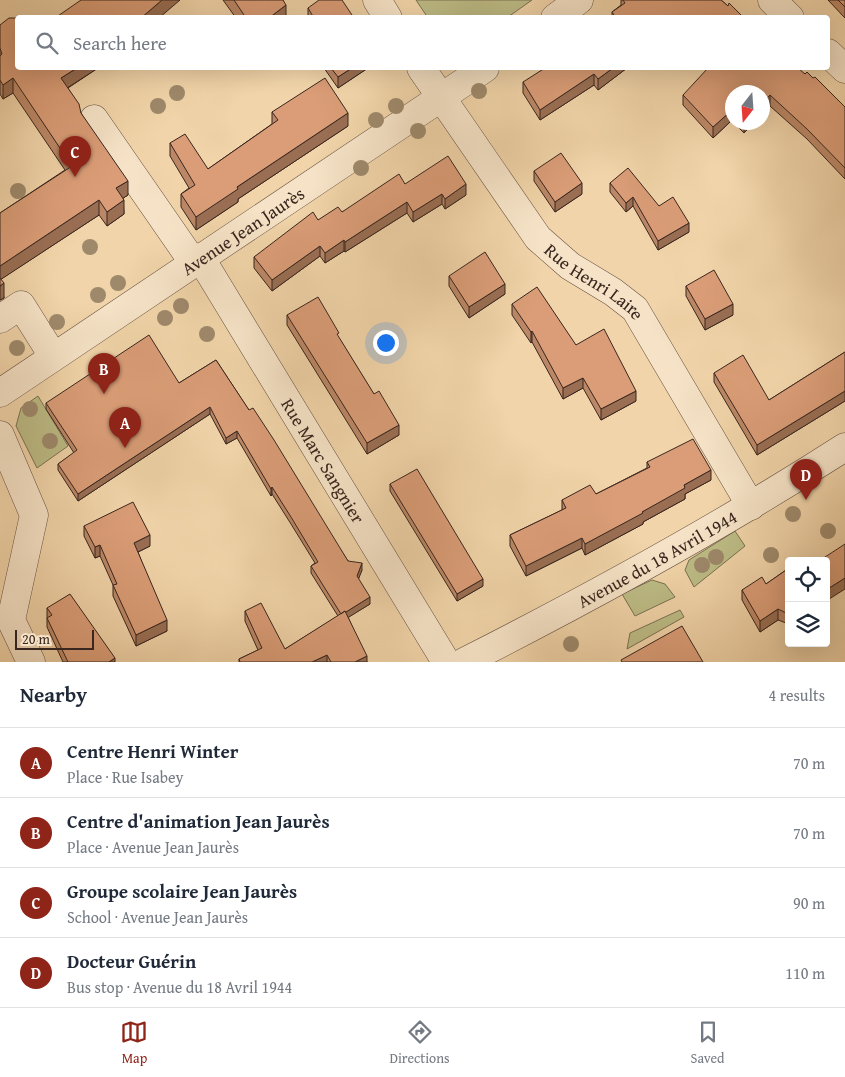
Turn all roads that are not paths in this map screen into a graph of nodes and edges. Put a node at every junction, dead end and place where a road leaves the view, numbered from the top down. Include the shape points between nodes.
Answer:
1 (376, 0) edge
2 (579, 0) edge
3 (772, 0) edge
4 (386, 15) edge
5 (559, 15) edge
6 (787, 15) edge
7 (830, 55) edge
8 (845, 69) edge
9 (421, 70) edge
10 (482, 70) edge
11 (441, 99) junction
12 (94, 119) dead end
13 (196, 260) junction
14 (0, 319) edge
15 (53, 356) junction
16 (2, 388) edge
17 (0, 436) edge
18 (845, 447) edge
19 (751, 506) junction
20 (31, 662) edge
21 (446, 662) edge
22 (464, 662) edge

1 - 4 street
2 - 5 street
3 - 6 street
7 - 8 street
9 - 11 street, Rue Henri Laire
10 - 11 street, Avenue Jean Jaurès
11 - 13 street, Avenue Jean Jaurès
11 - 19 street, Rue Henri Laire via 538,238 570,266 635,309
12 - 13 street, Rue Marc Sangnier
13 - 15 street, Avenue Jean Jaurès
13 - 21 street, Rue Marc Sangnier
14 - 15 street via 21,305
15 - 16 street, Avenue Jean Jaurès
17 - 20 street via 34,515 11,620
18 - 19 street, Avenue du 18 Avril 1944
19 - 22 street, Avenue du 18 Avril 1944 via 640,570

